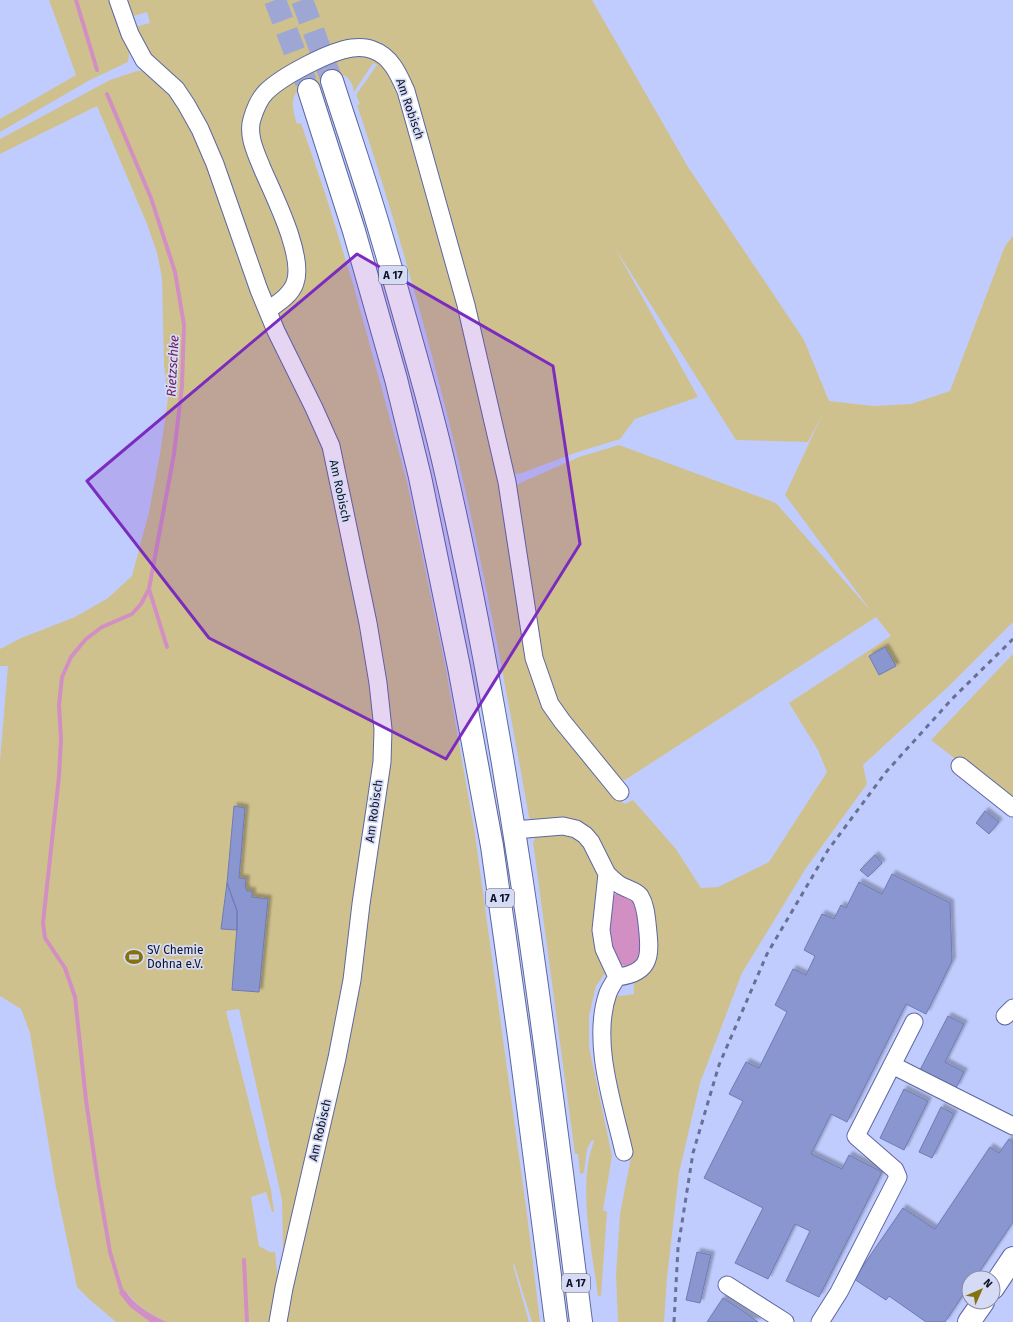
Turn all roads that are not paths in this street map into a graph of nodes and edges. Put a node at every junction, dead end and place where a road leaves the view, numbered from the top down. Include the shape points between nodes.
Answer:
1 (118, 0) edge
2 (332, 81) tunnel mouth
3 (308, 90) tunnel mouth
4 (268, 310) junction
5 (960, 766) dead end
6 (620, 792) dead end
7 (1013, 808) edge
8 (514, 830) junction
9 (607, 874) junction
10 (617, 977) junction
11 (914, 1022) dead end
12 (892, 1065) junction
13 (1013, 1126) edge
14 (624, 1152) dead end
15 (1013, 1258) edge
16 (1001, 1276) edge
17 (726, 1285) dead end
18 (978, 1310) edge
19 (278, 1322) edge
20 (556, 1322) edge
21 (581, 1322) edge
22 (785, 1322) edge
23 (820, 1322) edge
24 (970, 1322) edge

1 - 4 street, Am Robisch via 130,34 144,60 176,89 200,129
2 - 8 main road, A 17 via 377,219 446,470 484,656
3 - 20 main road, A 17 via 354,231 396,379 420,477 459,667 492,846
4 - 6 street, Am Robisch via 290,291 298,273 288,232 254,148 250,128 257,104 266,92 284,78 318,60 351,48 363,47 374,50 395,68 406,91 466,305 507,482 534,658 541,683 550,704 562,721
4 - 19 street, Am Robisch via 331,446 368,623 383,729 382,762 360,904 352,980 339,1050
5 - 7 street
8 - 9 street via 563,826 581,832 591,842
8 - 21 main road, A 17
9 - 10 street via 601,930 604,949
9 - 10 street via 640,896 645,910 650,948 642,967 633,974
10 - 14 street via 608,994 602,1042 603,1060
11 - 12 street
12 - 13 street
12 - 23 street via 856,1136 895,1170 898,1177 839,1292
15 - 16 main road
17 - 22 street
18 - 24 main road

